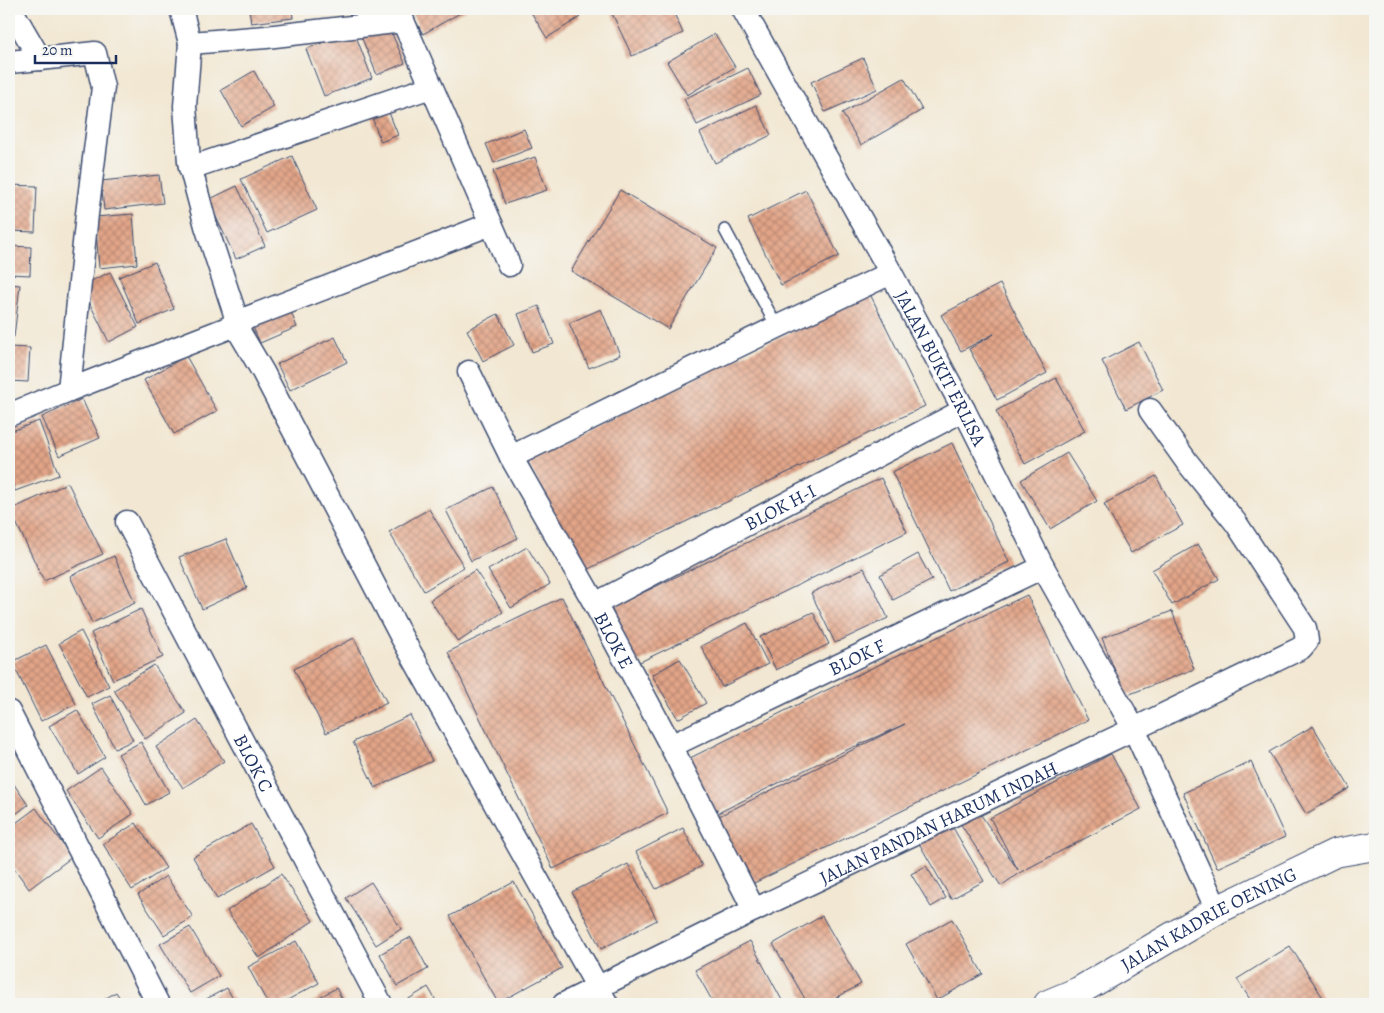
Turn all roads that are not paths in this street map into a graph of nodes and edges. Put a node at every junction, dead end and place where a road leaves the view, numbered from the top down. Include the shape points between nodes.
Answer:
1 (11, 9) edge
2 (181, 9) edge
3 (743, 9) edge
4 (399, 15) edge
5 (190, 43) junction
6 (40, 59) junction
7 (9, 62) edge
8 (431, 86) junction
9 (190, 168) junction
10 (491, 224) junction
11 (725, 230) dead end
12 (509, 265) dead end
13 (891, 273) junction
14 (234, 323) junction
15 (777, 327) junction
16 (469, 372) dead end
17 (69, 390) junction
18 (964, 410) junction
19 (1150, 410) dead end
20 (9, 415) edge
21 (511, 457) junction
22 (127, 522) dead end
23 (1043, 567) junction
24 (595, 604) junction
25 (9, 712) edge
26 (1134, 729) junction
27 (671, 746) junction
28 (1375, 846) edge
29 (754, 910) junction
30 (1217, 910) junction
31 (602, 996) edge
32 (158, 1004) edge
33 (381, 1004) edge
34 (564, 1004) edge
35 (1048, 1004) edge

1 - 6 street
2 - 5 street
3 - 13 street, JALAN BUKIT ERLISA
4 - 5 street via 266,37
4 - 8 street
5 - 9 street via 185,106
6 - 7 street
6 - 17 street via 94,54 103,87 86,214
8 - 9 street
8 - 10 street
9 - 14 street via 236,318
10 - 12 street
10 - 14 street
11 - 15 lane
13 - 15 street
13 - 18 street, JALAN BUKIT ERLISA
14 - 17 street
14 - 31 street via 264,372 401,636
15 - 21 street
16 - 21 street, BLOK E
17 - 20 street
18 - 23 street, JALAN BUKIT ERLISA
18 - 24 street, BLOK H-I
19 - 26 street, JALAN PANDAN HARUM INDAH via 1236,523 1305,628 1307,642 1301,648
21 - 24 street, BLOK E
22 - 33 street, BLOK C
23 - 26 street, JALAN BUKIT ERLISA
23 - 27 street, BLOK F
24 - 27 street, BLOK E
25 - 32 street
26 - 29 street, JALAN PANDAN HARUM INDAH
26 - 30 street
27 - 29 street, BLOK E
28 - 30 main road, JALAN KADRIE OENING via 1335,853
29 - 31 street, JALAN PANDAN HARUM INDAH
30 - 35 main road, JALAN KADRIE OENING via 1079,991
31 - 34 street, JALAN PANDAN HARUM INDAH

